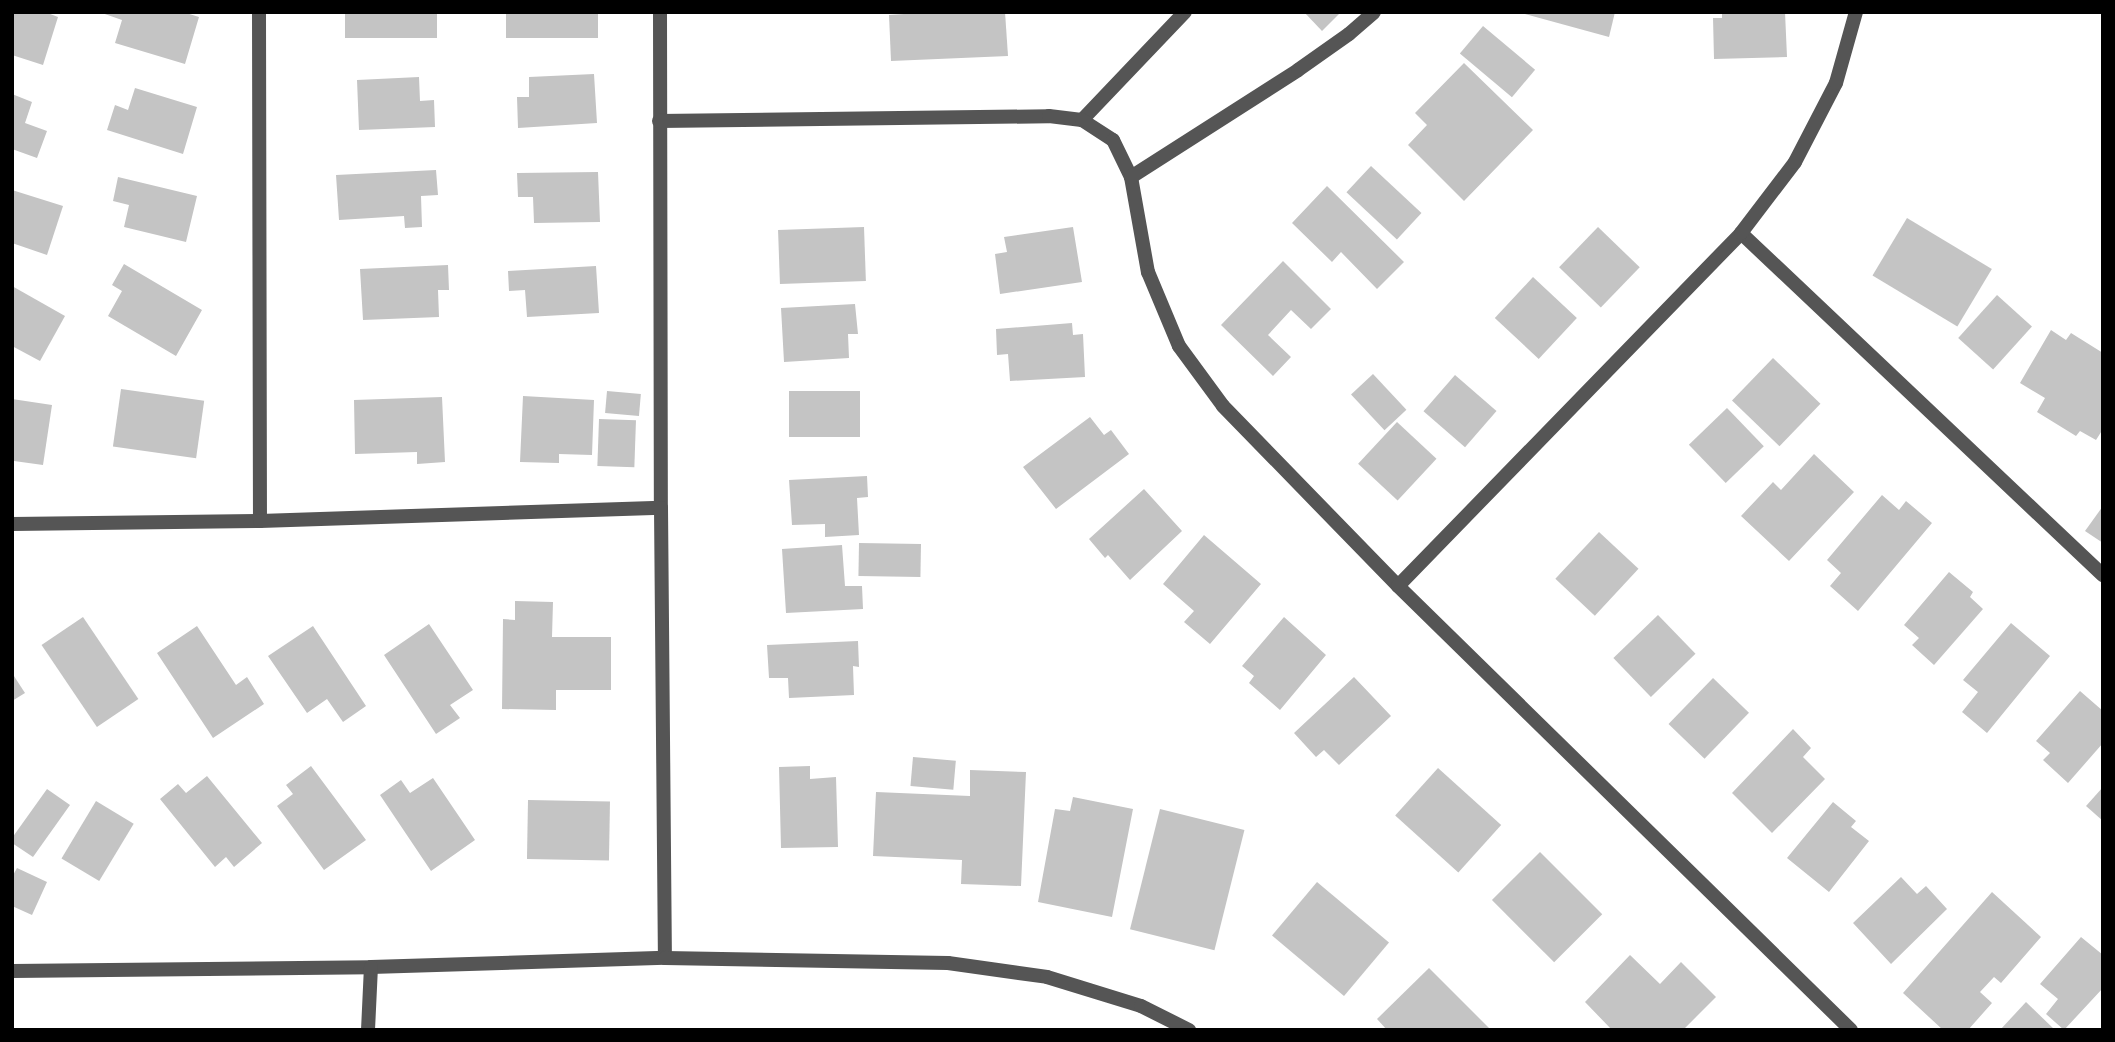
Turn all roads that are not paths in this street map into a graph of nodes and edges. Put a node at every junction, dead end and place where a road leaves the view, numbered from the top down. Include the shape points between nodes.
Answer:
1 (259, 12) edge
2 (660, 12) edge
3 (1185, 12) edge
4 (1374, 12) edge
5 (1856, 12) edge
6 (1082, 120) junction
7 (659, 121) junction
8 (1131, 177) junction
9 (1741, 233) junction
10 (661, 508) junction
11 (260, 521) junction
12 (12, 524) edge
13 (2103, 575) edge
14 (1398, 586) junction
15 (664, 958) junction
16 (371, 967) junction
17 (12, 971) edge
18 (368, 1030) edge
19 (1189, 1030) edge
20 (1851, 1030) edge

1 - 11 street
2 - 7 street
3 - 6 street
4 - 8 street via 1298,70
5 - 9 street via 1836,83 1795,162
6 - 7 street via 1049,116
6 - 8 street via 1113,140
7 - 10 street
8 - 14 street via 1148,272 1179,346 1223,407
9 - 13 street
9 - 14 street
10 - 11 street
10 - 15 street
11 - 12 street
14 - 20 street
15 - 16 street
15 - 19 street via 948,963 1047,977 1141,1006
16 - 17 street
16 - 18 street

